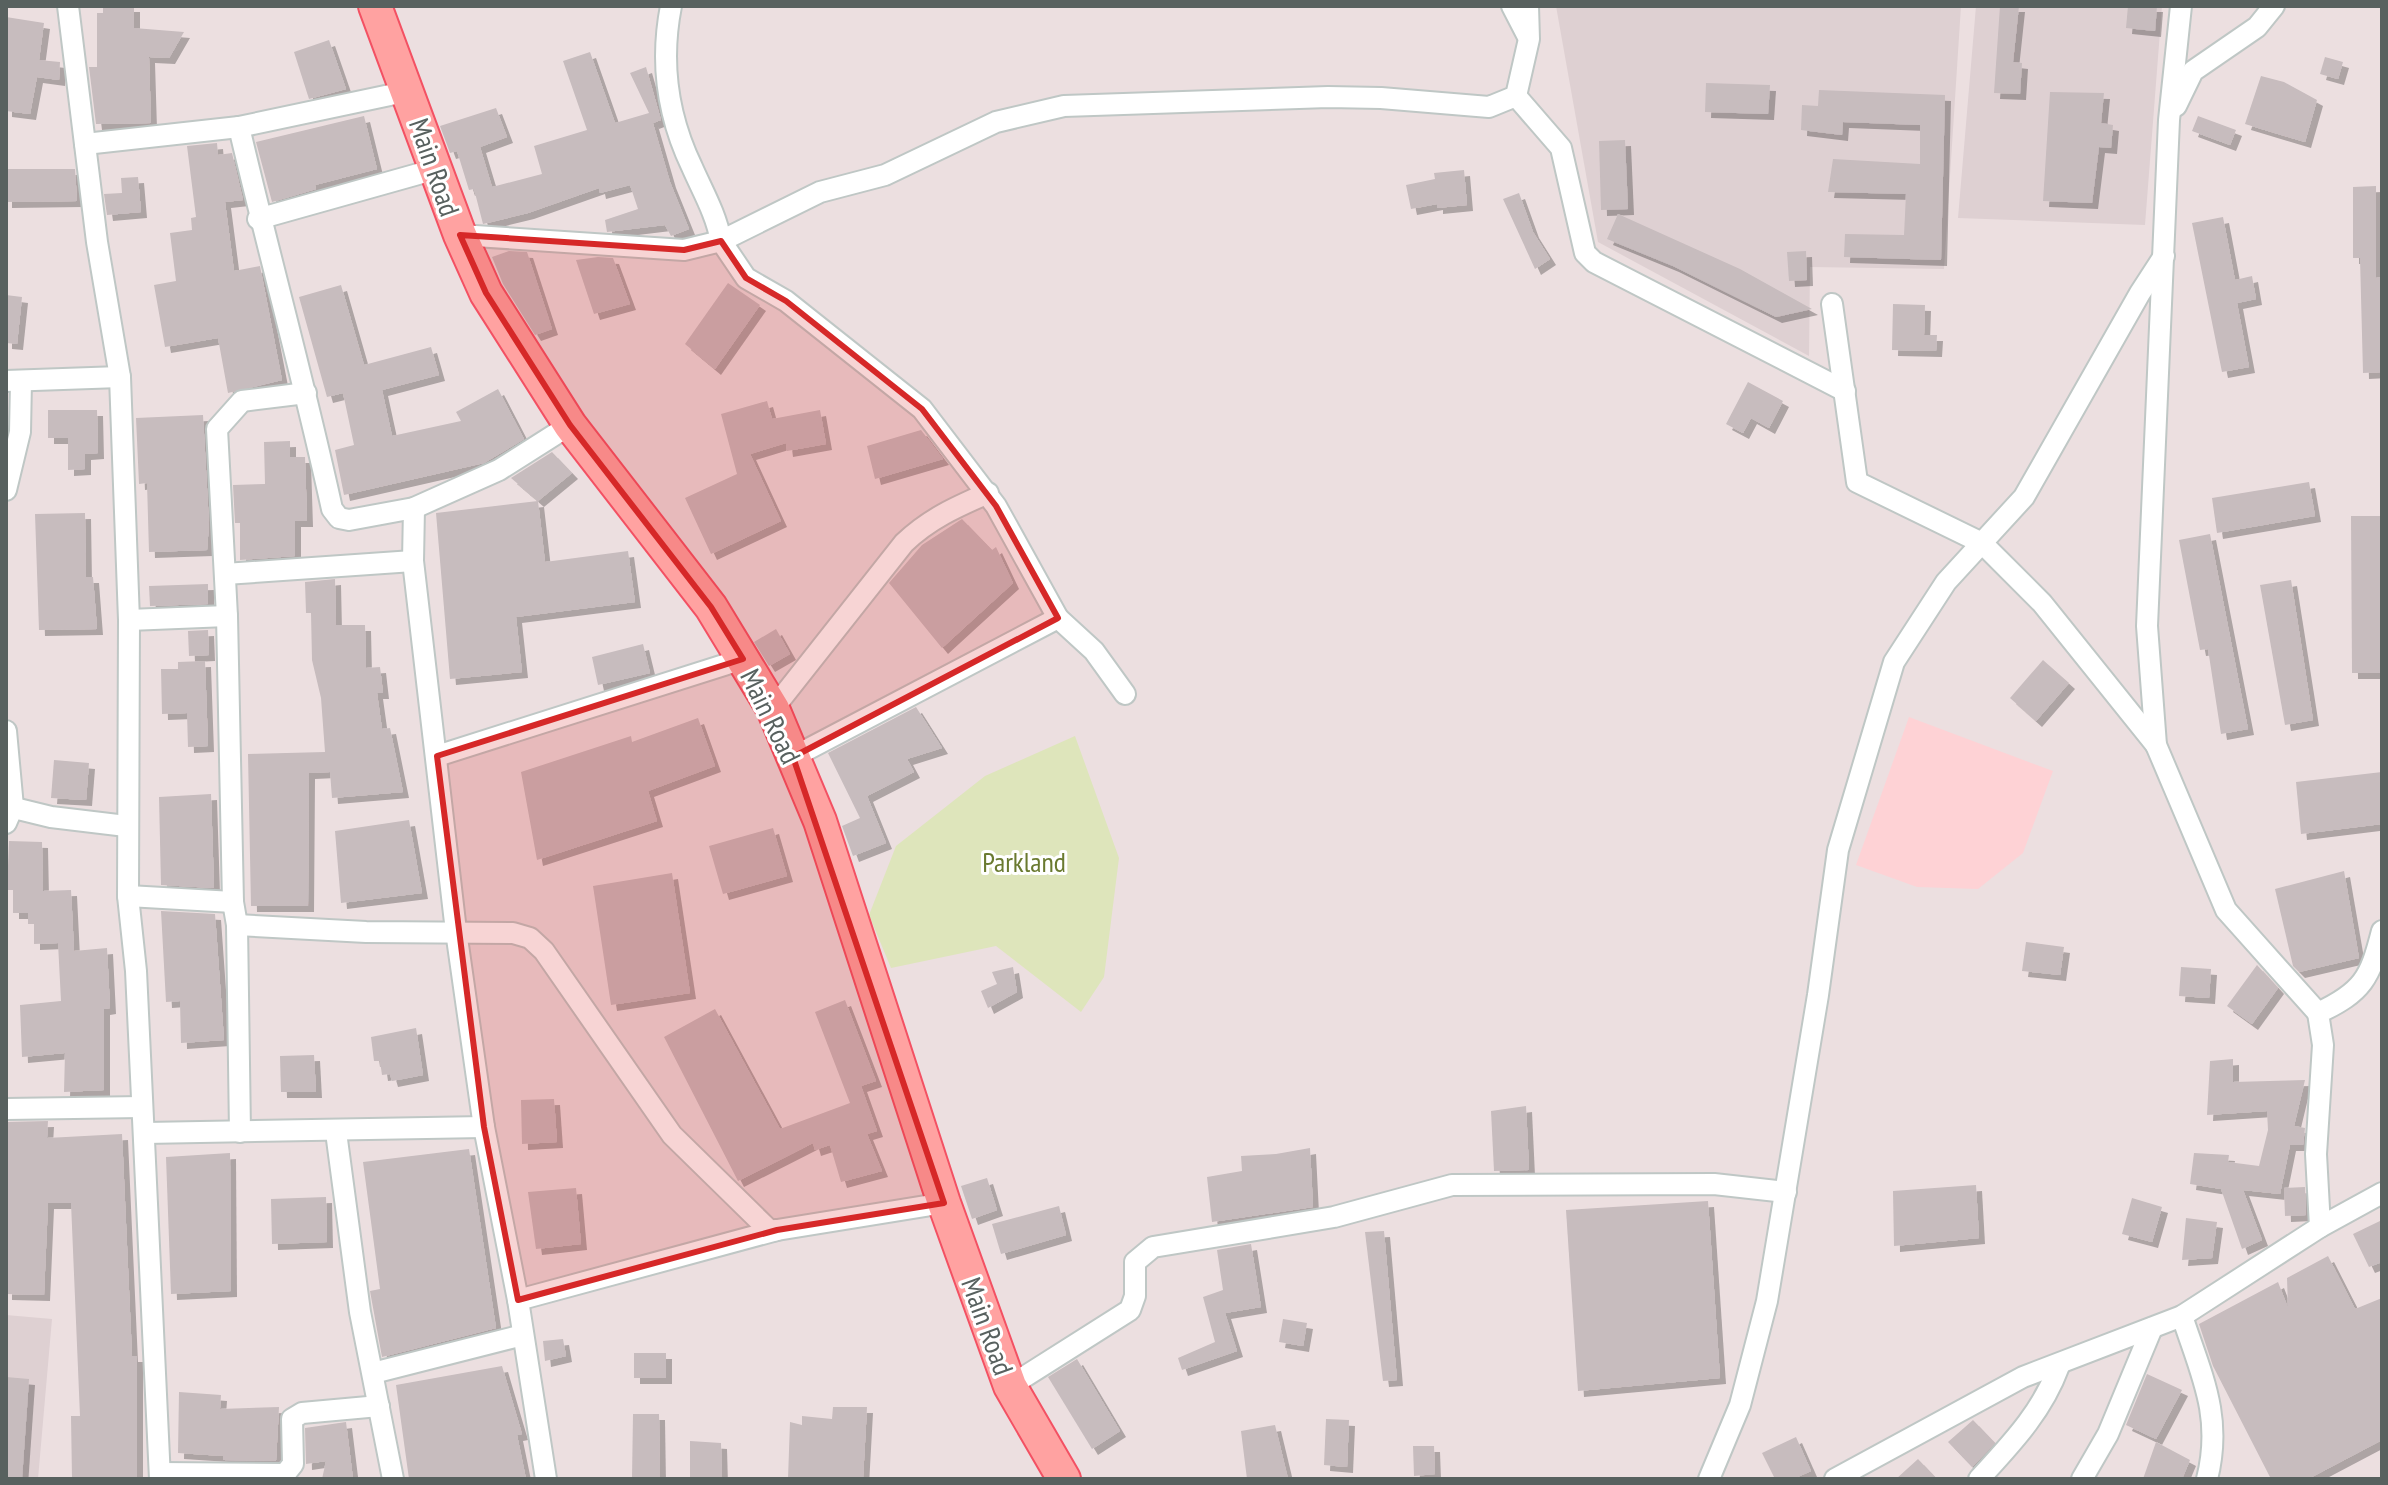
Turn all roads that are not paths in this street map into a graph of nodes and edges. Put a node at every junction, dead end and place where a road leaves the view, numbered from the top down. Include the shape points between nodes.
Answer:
1 (68, 6) edge
2 (376, 6) edge
3 (671, 6) edge
4 (1512, 6) edge
5 (1528, 6) edge
6 (2181, 6) edge
7 (2274, 6) edge
8 (1529, 39) junction
9 (409, 91) junction
10 (1516, 96) junction
11 (2169, 120) junction
12 (239, 127) junction
13 (85, 144) junction
14 (436, 169) junction
15 (258, 219) junction
16 (460, 235) junction
17 (721, 241) junction
18 (2164, 256) junction
19 (1832, 304) dead end
20 (120, 377) junction
21 (13, 381) edge
22 (1845, 391) junction
23 (306, 393) junction
24 (570, 425) junction
25 (6, 490) edge
26 (988, 493) junction
27 (414, 508) junction
28 (1982, 543) junction
29 (413, 561) junction
30 (225, 574) junction
31 (227, 616) junction
32 (1058, 618) junction
33 (129, 620) junction
34 (743, 659) junction
35 (1125, 694) dead end
36 (773, 709) junction
37 (6, 731) edge
38 (2156, 745) junction
39 (437, 756) junction
40 (793, 757) junction
41 (8, 812) edge
42 (126, 826) junction
43 (128, 896) junction
44 (233, 902) junction
45 (237, 925) junction
46 (456, 931) junction
47 (2382, 931) edge
48 (2318, 1013) junction
49 (142, 1107) junction
50 (6, 1109) edge
51 (484, 1127) junction
52 (240, 1132) junction
53 (336, 1132) junction
54 (145, 1133) junction
55 (1786, 1192) junction
56 (2382, 1193) edge
57 (944, 1203) junction
58 (2320, 1227) junction
59 (777, 1230) junction
60 (518, 1300) junction
61 (2182, 1316) junction
62 (2152, 1328) junction
63 (523, 1335) junction
64 (2059, 1366) junction
65 (373, 1373) junction
66 (1010, 1386) junction
67 (379, 1406) junction
68 (160, 1476) edge
69 (393, 1479) edge
70 (546, 1479) edge
71 (1064, 1479) edge
72 (1709, 1479) edge
73 (1835, 1479) edge
74 (1979, 1479) edge
75 (2082, 1479) edge
76 (2207, 1479) edge

1 - 13 street
2 - 9 main road, Main Road
3 - 17 street via 665,39 670,112 717,220
4 - 8 street
5 - 8 street
6 - 11 street
7 - 11 street via 2257,27 2193,71
8 - 10 street
9 - 12 street
9 - 14 main road, Main Road
10 - 17 street via 1489,107 1328,97 1064,106 996,122 885,175 820,192
10 - 22 street via 1561,148 1585,253 1594,262
11 - 18 street
12 - 13 street
12 - 15 street
13 - 20 street
14 - 15 street
14 - 16 main road, Main Road
15 - 23 street
16 - 17 street via 684,250
16 - 24 main road, Main Road via 486,293
17 - 26 street via 746,278 786,301 922,409
18 - 28 street via 2024,497
18 - 38 street via 2147,626
19 - 22 street
20 - 21 street
20 - 33 street
21 - 25 street via 20,432
22 - 28 street via 1857,482
23 - 27 street via 332,509 339,518
23 - 30 street via 242,401 217,429
24 - 27 street via 499,470
24 - 34 main road, Main Road via 711,607
26 - 32 street
26 - 36 street via 946,511 904,543
27 - 29 street
28 - 38 street via 2042,603
28 - 55 street via 1946,582 1894,662 1838,850
29 - 30 street
29 - 39 street
30 - 31 street
31 - 33 street
31 - 44 street
32 - 35 street via 1094,651
32 - 40 street
33 - 42 street
34 - 36 main road, Main Road
34 - 39 street
36 - 40 main road, Main Road
37 - 41 street
38 - 48 street via 2226,910
39 - 46 street
40 - 57 main road, Main Road via 820,821
41 - 42 street
42 - 43 street
43 - 44 street
43 - 49 street
44 - 45 street
45 - 46 street
45 - 52 street
46 - 51 street
46 - 59 street via 513,933 530,938 544,951 672,1135 770,1231
47 - 48 street via 2358,991
48 - 58 street via 2323,1045 2316,1154
49 - 50 street
49 - 54 street
51 - 53 street
51 - 60 street
52 - 53 street
52 - 54 street
53 - 65 street
54 - 68 street
55 - 66 street via 1714,1184 1452,1185 1334,1217 1153,1247 1135,1262 1130,1310
55 - 72 street via 1755,1356
56 - 58 street
57 - 59 street
57 - 66 main road, Main Road
58 - 61 street
59 - 60 street
60 - 63 street
61 - 62 street
61 - 76 street via 2213,1409 2215,1447
62 - 64 street
62 - 75 street via 2108,1434
63 - 65 street
63 - 70 street
64 - 73 street via 2023,1377
64 - 74 street via 2024,1431
65 - 67 street
66 - 71 main road, Main Road
67 - 68 street via 302,1413 292,1419 293,1464 285,1474
67 - 69 street

